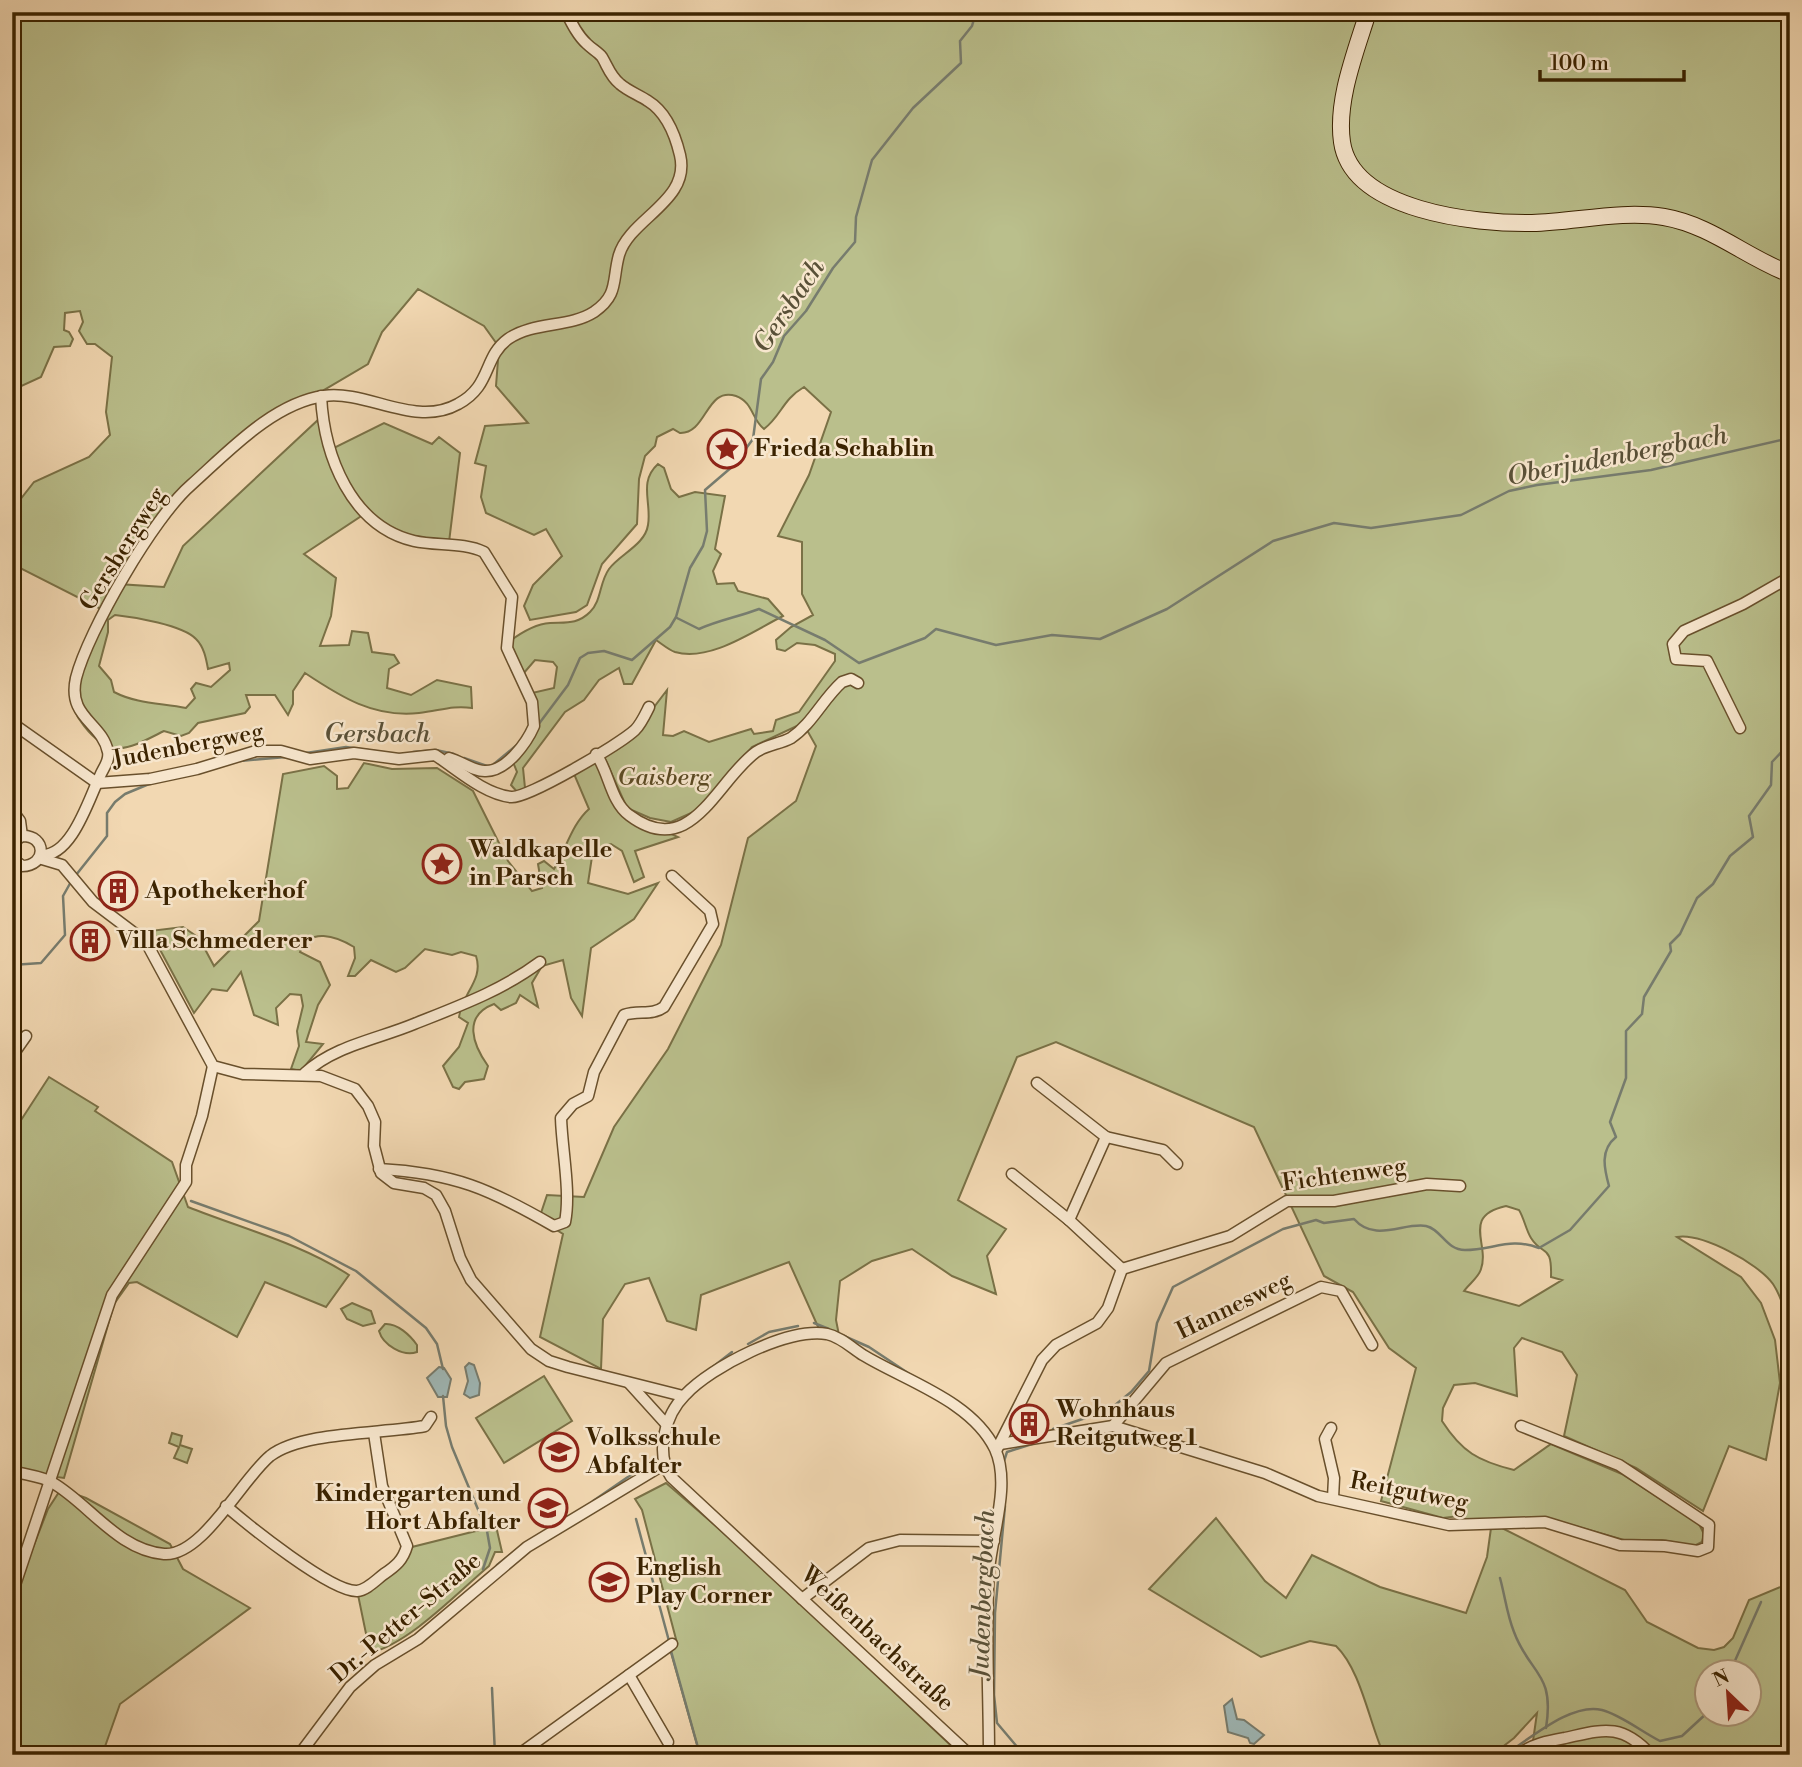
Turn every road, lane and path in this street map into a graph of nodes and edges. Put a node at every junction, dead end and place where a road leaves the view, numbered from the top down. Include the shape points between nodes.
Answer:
1 (566, 12) edge
2 (1368, 12) edge
3 (1790, 274) edge
4 (321, 396) junction
5 (1790, 577) edge
6 (858, 683) dead end
7 (649, 707) dead end
8 (12, 723) edge
9 (1740, 728) dead end
10 (596, 754) junction
11 (435, 755) junction
12 (97, 783) junction
13 (12, 810) edge
14 (22, 835) junction
15 (12, 844) edge
16 (40, 857) junction
17 (14, 864) edge
18 (672, 876) dead end
19 (540, 962) dead end
20 (26, 1036) dead end
21 (12, 1056) edge
22 (213, 1066) junction
23 (305, 1073) junction
24 (1037, 1083) dead end
25 (1106, 1137) junction
26 (1177, 1164) dead end
27 (379, 1169) junction
28 (1012, 1174) dead end
29 (1460, 1186) dead end
30 (1069, 1220) junction
31 (1122, 1269) junction
32 (1372, 1345) dead end
33 (628, 1382) junction
34 (683, 1396) junction
35 (431, 1417) dead end
36 (667, 1425) junction
37 (1113, 1426) junction
38 (1521, 1426) dead end
39 (1331, 1428) dead end
40 (374, 1433) junction
41 (998, 1448) junction
42 (663, 1465) junction
43 (12, 1471) edge
44 (52, 1482) junction
45 (1333, 1498) junction
46 (226, 1506) junction
47 (994, 1541) junction
48 (12, 1594) edge
49 (802, 1599) junction
50 (670, 1646) dead end
51 (629, 1675) junction
52 (668, 1742) dead end
53 (299, 1755) edge
54 (518, 1755) edge
55 (970, 1755) edge
56 (989, 1755) edge
57 (1518, 1755) edge
58 (1651, 1755) edge

1 - 4 street, Gersbergweg via 611,75 659,110 682,163 679,183 619,254 614,289 603,304 583,317 546,324 508,339 493,357 478,390 458,404 420,411
2 - 3 main road via 1342,114 1342,140 1351,170 1369,187 1422,209 1510,222 1663,217 1710,232
4 - 11 street via 331,449 365,515 397,536 479,550 514,604 507,648 532,702 534,726 529,738 509,760 487,771
4 - 12 street, Gersbergweg via 269,420 176,499 111,599 82,660 74,690 78,710 109,755
5 - 9 street via 1684,631 1673,644 1676,659 1707,661
6 - 10 street via 851,679 842,682 793,736 754,753 704,811 683,826 661,828 628,815
7 - 10 street via 634,731
8 - 12 street
10 - 11 street via 521,797 484,788
11 - 12 street, Judenbergweg via 399,759 359,753 305,758 256,751 150,779
12 - 16 street via 76,828 55,852
13 - 14 street
14 - 15 street
14 - 16 street via 39,841
16 - 17 street via 27,867
16 - 22 street via 57,863 93,902 146,942
18 - 27 street via 710,911 713,923 664,1007 653,1013 624,1015 594,1072 589,1096 573,1104 561,1118 568,1205 565,1222 554,1226 476,1185
19 - 23 street via 507,986 349,1048
20 - 21 street
22 - 23 street via 243,1073
22 - 44 street via 186,1165 186,1182 112,1295
23 - 27 street via 336,1080 363,1098 375,1122
24 - 25 street
25 - 26 street via 1163,1150
25 - 30 street
27 - 33 street via 394,1183 436,1195 471,1280 540,1357
28 - 30 street
29 - 31 street, Fichtenweg via 1427,1184 1354,1199 1287,1201 1230,1236
30 - 31 street
31 - 41 street via 1108,1308 1097,1322 1056,1345 1042,1360
32 - 37 street, Hannesweg via 1341,1291 1321,1287 1166,1363
33 - 34 street
33 - 36 street
34 - 36 street
34 - 41 street via 740,1357 772,1342 828,1334 947,1402
35 - 40 street via 425,1426
36 - 42 street
37 - 41 street, Reitgutweg
37 - 45 street, Reitgutweg
38 - 45 street, Reitgutweg via 1619,1465 1690,1510 1709,1525 1708,1547 1698,1551 1620,1545 1545,1522 1459,1526
39 - 45 street via 1325,1439 1334,1478
40 - 46 street via 285,1447 265,1461
40 - 46 street via 380,1478 407,1546 400,1563 363,1590 342,1586 287,1554
41 - 47 street via 1000,1485
42 - 49 street, Weißenbachstraße
42 - 53 street, Dr.-Petter-Straße via 527,1547 418,1639 375,1665 350,1687
43 - 44 street
44 - 46 street via 114,1532 163,1554 193,1544
44 - 48 street
47 - 49 street via 900,1540 869,1548
47 - 56 street via 989,1568
49 - 55 street, Weißenbachstraße
50 - 51 street
51 - 52 street
51 - 54 street
57 - 58 street via 1552,1740 1605,1729 1631,1738

